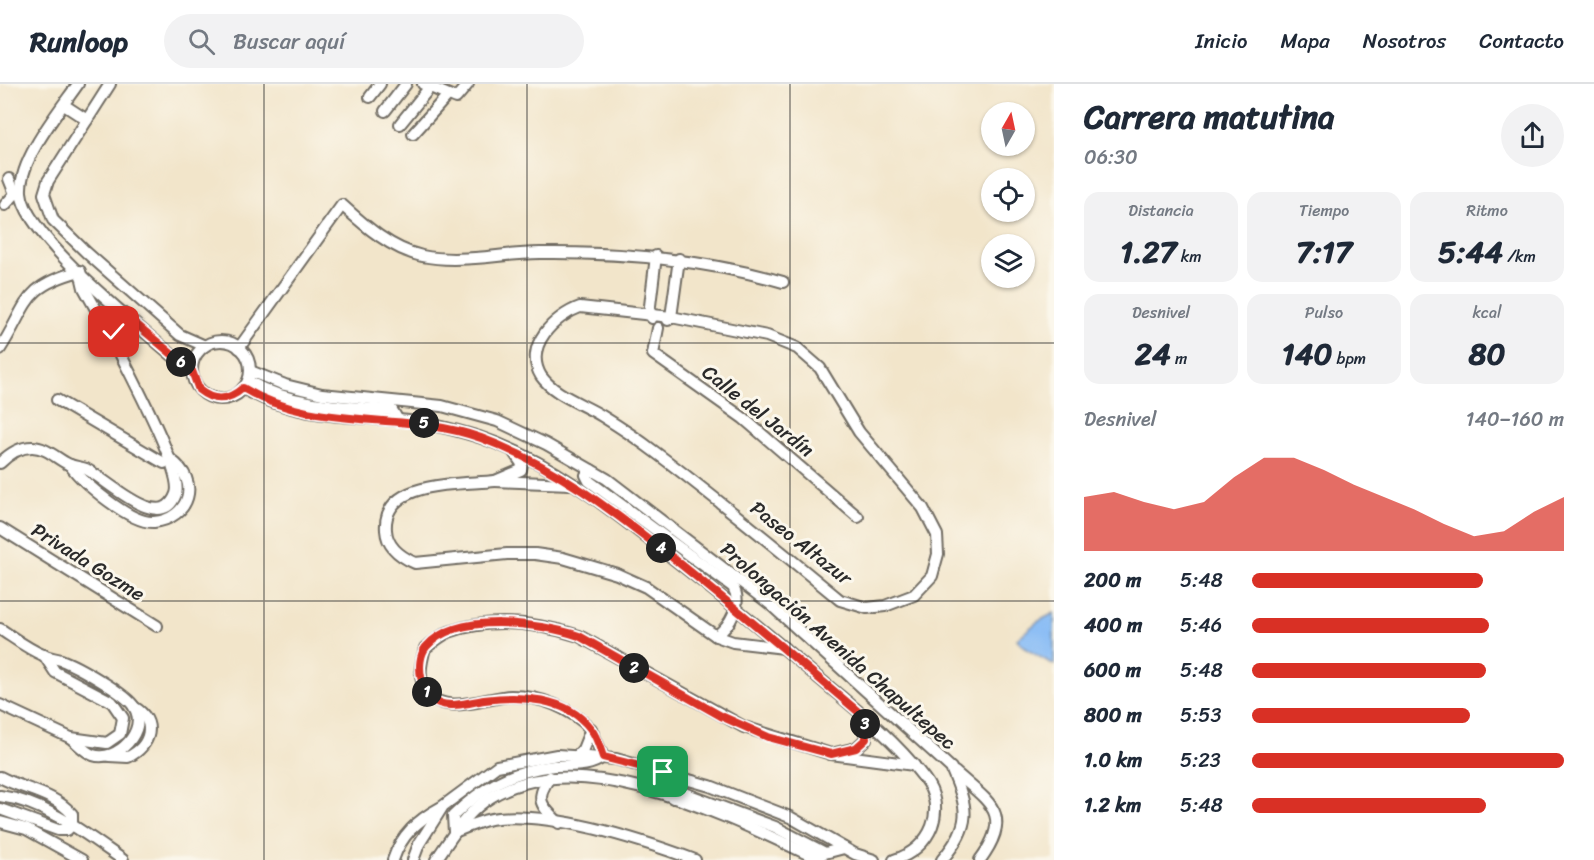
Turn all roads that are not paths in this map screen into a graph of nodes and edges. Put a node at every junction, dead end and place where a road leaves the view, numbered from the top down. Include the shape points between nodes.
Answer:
1 (78, 84) edge
2 (110, 84) edge
3 (380, 84) edge
4 (406, 84) edge
5 (468, 84) edge
6 (427, 86) edge
7 (448, 95) junction
8 (370, 97) dead end
9 (64, 105) junction
10 (385, 111) dead end
11 (87, 120) junction
12 (400, 124) dead end
13 (413, 134) dead end
14 (5, 178) edge
15 (22, 178) junction
16 (2, 204) edge
17 (26, 208) junction
18 (656, 256) junction
19 (679, 259) junction
20 (80, 272) junction
21 (783, 282) dead end
22 (649, 314) junction
23 (671, 317) junction
24 (136, 324) junction
25 (658, 328) junction
26 (115, 343) junction
27 (205, 346) junction
28 (239, 348) junction
29 (0, 349) edge
30 (192, 371) junction
31 (247, 380) junction
32 (57, 400) dead end
33 (510, 449) junction
34 (171, 460) junction
35 (0, 463) edge
36 (591, 470) junction
37 (495, 481) junction
38 (574, 484) junction
39 (858, 517) dead end
40 (0, 528) edge
41 (735, 606) junction
42 (157, 626) dead end
43 (0, 629) edge
44 (716, 636) junction
45 (785, 648) junction
46 (44, 656) junction
47 (0, 705) edge
48 (862, 715) junction
49 (591, 729) junction
50 (71, 738) junction
51 (831, 754) junction
52 (577, 756) junction
53 (603, 757) junction
54 (914, 765) junction
55 (951, 768) junction
56 (0, 777) edge
57 (550, 777) junction
58 (0, 796) edge
59 (673, 798) junction
60 (443, 806) junction
61 (0, 809) edge
62 (0, 822) edge
63 (559, 823) junction
64 (72, 825) junction
65 (454, 832) junction
66 (844, 848) junction
67 (82, 860) edge
68 (123, 860) edge
69 (393, 860) edge
70 (413, 860) edge
71 (436, 860) edge
72 (695, 860) edge
73 (820, 860) edge
74 (874, 860) edge
75 (894, 860) edge
76 (942, 860) edge
77 (980, 860) edge

1 - 9 street
2 - 11 street
3 - 8 street
4 - 10 street
5 - 7 street via 456,98
6 - 7 street
6 - 12 street
7 - 13 street
9 - 11 street
9 - 15 street via 34,151
11 - 27 street via 48,181 44,194 53,220 180,335
14 - 15 street
14 - 16 street via 15,194
15 - 17 street
16 - 17 street
17 - 20 street via 50,244
18 - 19 street
18 - 22 street
18 - 28 street via 588,252 450,259 422,256 386,240 342,205
19 - 21 street
19 - 23 street
20 - 24 street
20 - 26 street via 84,288
20 - 29 street via 35,291
22 - 23 street, Paseo Altazur
22 - 23 street, Paseo Altazur via 580,307 564,313 550,324 539,344 536,361 541,376 553,388 654,452 840,600 867,608 914,595 932,576 938,554 937,535 923,508 859,432 819,368 797,348 782,341
22 - 25 street
23 - 25 street
24 - 26 street via 118,321
24 - 30 street
25 - 39 street, Calle del Jardín via 653,354 743,418
26 - 34 street
27 - 28 street via 223,342
27 - 30 street via 193,362
28 - 31 street via 249,363
30 - 31 street via 194,381 207,396 226,399
31 - 33 street, Prolongación Avenida Chapultepec via 263,401 299,412 418,422
31 - 36 street, Prolongación Avenida Chapultepec via 322,394 442,406 497,421
32 - 34 street via 164,463
33 - 37 street via 519,458 521,470
33 - 38 street, Prolongación Avenida Chapultepec
34 - 35 street via 178,489 173,502 155,509 139,504 45,449 34,446 16,451
36 - 41 street via 585,475 591,483 732,587
36 - 55 street, Prolongación Avenida Chapultepec via 770,604
37 - 38 street
37 - 44 street via 409,491 396,500 385,523 393,548 415,563 535,554 590,565 646,587
38 - 41 street, Prolongación Avenida Chapultepec
40 - 42 street, Privada Gozme
41 - 44 street via 730,623
41 - 45 street, Prolongación Avenida Chapultepec
43 - 46 street
44 - 45 street
45 - 48 street, Prolongación Avenida Chapultepec
46 - 50 street via 55,672 112,702 122,714 124,725 114,740
46 - 50 street via 63,660 134,706 137,722 124,746 106,755 91,754
47 - 50 street
48 - 51 street via 866,739 856,748
48 - 54 street, Prolongación Avenida Chapultepec
49 - 51 street via 557,705 535,698 511,696 451,705 440,703 431,698 420,676 425,648 447,632 476,626 505,623 555,628 579,636 744,728
49 - 52 street
49 - 53 street
51 - 54 street
52 - 53 street
52 - 60 street via 557,755 497,766
53 - 65 street via 587,765 523,772 488,785 453,816
53 - 66 street via 710,786 790,817
54 - 75 street, Prolongación Avenida Chapultepec via 934,793 935,815 925,840
55 - 76 street, Prolongación Avenida Chapultepec via 964,801 966,820
55 - 77 street via 987,801 997,819 998,828
56 - 64 street via 41,792 68,808
57 - 59 street via 611,780
57 - 63 street via 541,789 540,800
57 - 65 street via 509,789 486,801
58 - 64 street via 40,807
59 - 66 street via 670,794 676,789 693,794 775,827 825,853
59 - 73 street via 753,828
60 - 69 street via 420,819 403,839
60 - 70 street
61 - 64 street via 58,830 67,830
62 - 67 street via 26,829
63 - 65 street via 495,818
63 - 72 street via 639,839
64 - 68 street
65 - 71 street
66 - 74 street

